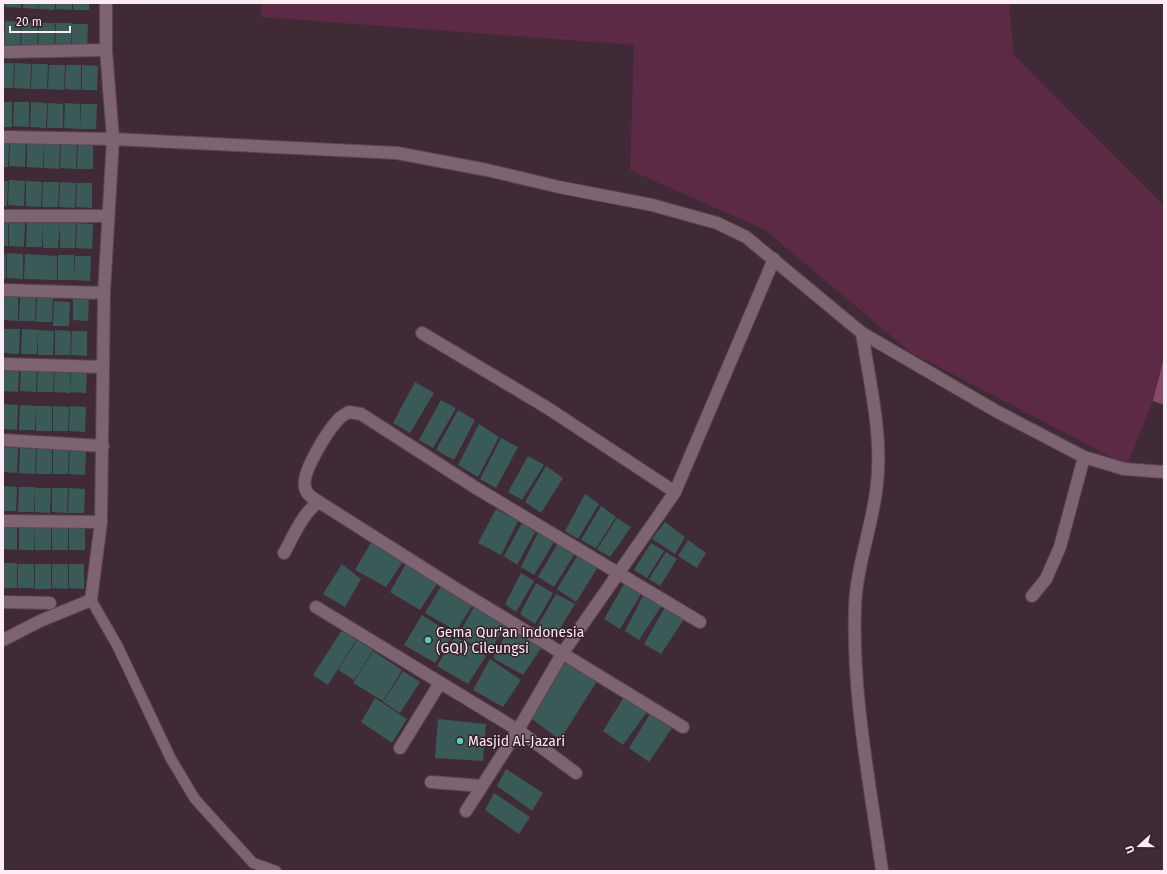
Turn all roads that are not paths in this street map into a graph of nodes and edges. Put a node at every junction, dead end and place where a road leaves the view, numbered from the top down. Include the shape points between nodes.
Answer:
1 (106, 3) edge
2 (106, 50) junction
3 (3, 52) edge
4 (3, 137) edge
5 (113, 139) junction
6 (3, 216) edge
7 (108, 216) junction
8 (774, 259) junction
9 (3, 290) edge
10 (104, 293) junction
11 (862, 333) junction
12 (422, 334) dead end
13 (3, 364) edge
14 (103, 366) junction
15 (3, 440) edge
16 (103, 446) junction
17 (1084, 457) junction
18 (1164, 472) edge
19 (675, 492) junction
20 (319, 502) junction
21 (3, 520) edge
22 (101, 522) junction
23 (284, 553) dead end
24 (619, 574) junction
25 (1032, 596) dead end
26 (91, 600) junction
27 (3, 602) edge
28 (50, 603) dead end
29 (316, 607) dead end
30 (700, 622) dead end
31 (3, 640) edge
32 (562, 654) junction
33 (440, 683) junction
34 (683, 726) dead end
35 (518, 730) junction
36 (400, 748) dead end
37 (576, 773) dead end
38 (431, 782) dead end
39 (482, 786) junction
40 (466, 811) dead end
41 (276, 871) edge
42 (882, 871) edge

1 - 2 street
2 - 3 street
2 - 5 street
4 - 5 street
5 - 7 street
5 - 8 street via 397,152 652,205 717,223 746,237
6 - 7 street
7 - 10 street
8 - 11 street
8 - 19 street
9 - 10 street
10 - 14 street
11 - 17 street via 996,411
11 - 42 street via 879,457 876,492 855,606 855,664 863,746
12 - 19 street via 546,407
13 - 14 street
14 - 16 street
15 - 16 street
16 - 22 street
17 - 18 street via 1124,469
17 - 25 street via 1060,548 1046,579
19 - 24 street
20 - 23 street via 308,514
20 - 24 street via 308,494 304,487 304,478 336,421 346,413 353,412 361,414 476,488
20 - 32 street
21 - 22 street
22 - 26 street
24 - 30 street
24 - 32 street
26 - 31 street
26 - 41 lane via 117,645 171,759 194,799 253,864
27 - 28 street
29 - 33 street
32 - 34 street
32 - 35 street
33 - 35 street
33 - 36 street
35 - 37 street
35 - 39 street
38 - 39 street
39 - 40 street

